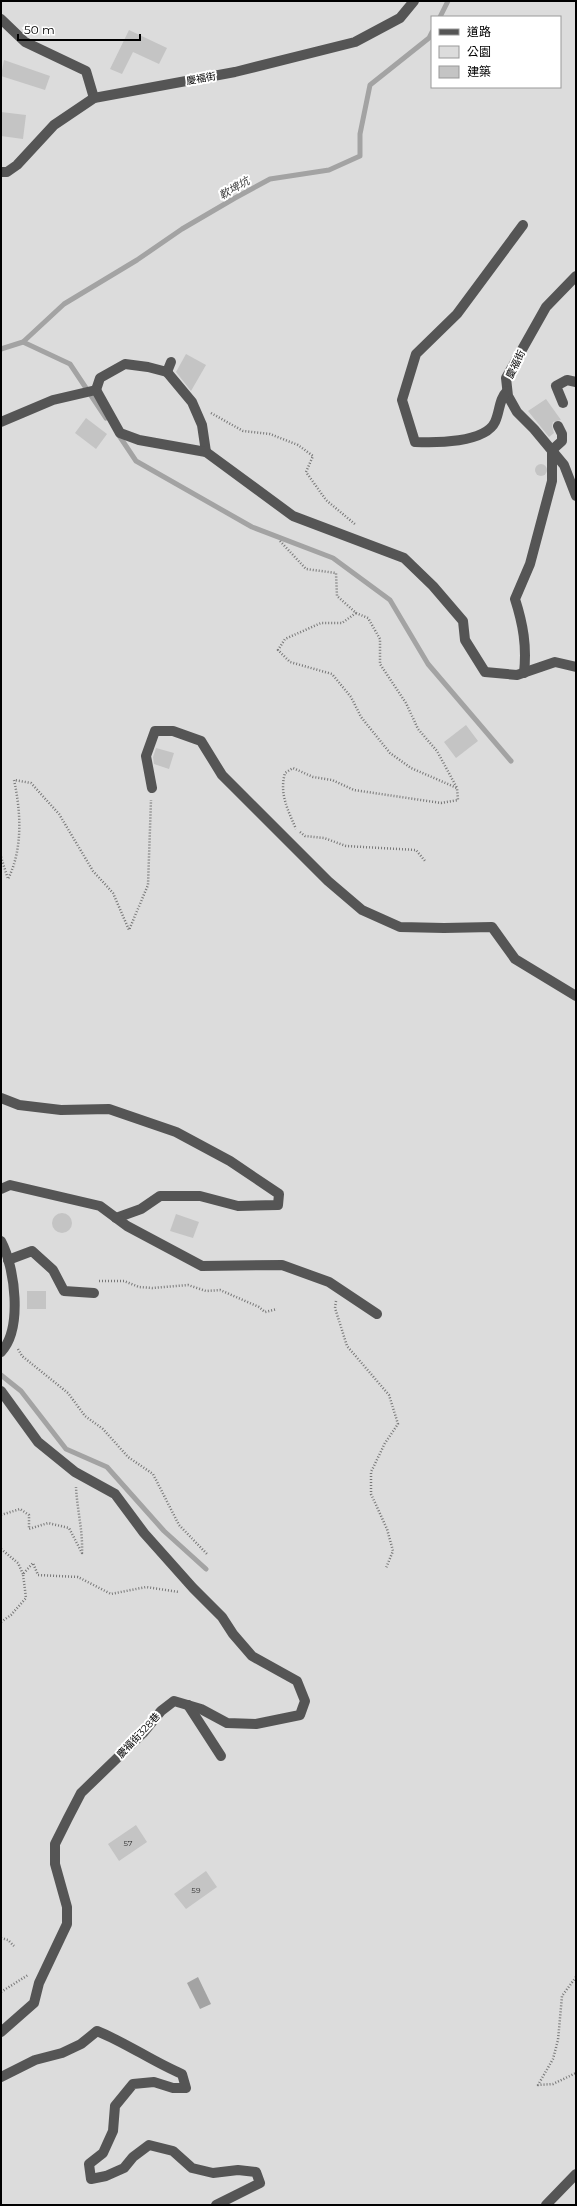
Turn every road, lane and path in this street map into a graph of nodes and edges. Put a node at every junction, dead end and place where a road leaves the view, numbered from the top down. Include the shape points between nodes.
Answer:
1 (414, 1) edge
2 (1, 19) edge
3 (94, 98) junction
4 (1, 172) edge
5 (523, 225) dead end
6 (576, 276) edge
7 (170, 362) dead end
8 (167, 372) junction
9 (576, 382) edge
10 (96, 390) junction
11 (507, 391) junction
12 (192, 402) junction
13 (563, 403) dead end
14 (1, 422) edge
15 (558, 426) dead end
16 (552, 450) junction
17 (206, 452) junction
18 (576, 496) edge
19 (280, 541) dead end
20 (368, 543) junction
21 (356, 613) junction
22 (576, 667) edge
23 (524, 673) junction
24 (152, 788) joint
25 (457, 788) junction
26 (1, 857) edge
27 (425, 861) dead end
28 (576, 996) edge
29 (1, 1098) edge
30 (1, 1189) edge
31 (116, 1218) junction
32 (1, 1240) edge
33 (8, 1260) junction
34 (96, 1281) dead end
35 (336, 1287) junction
36 (94, 1293) dead end
37 (277, 1309) dead end
38 (377, 1314) dead end
39 (10, 1337) junction
40 (1, 1352) edge
41 (1, 1391) edge
42 (75, 1472) junction
43 (1, 1515) edge
44 (1, 1549) edge
45 (207, 1554) dead end
46 (386, 1568) dead end
47 (23, 1574) junction
48 (201, 1596) junction
49 (1, 1622) edge
50 (188, 1706) junction
51 (221, 1756) dead end
52 (1, 1938) edge
53 (14, 1946) dead end
54 (48, 1967) junction
55 (576, 1977) edge
56 (1, 1992) edge
57 (1, 2032) edge
58 (576, 2073) edge
59 (1, 2077) edge
60 (576, 2174) edge
61 (216, 2205) edge
62 (546, 2205) edge

1 - 3 street, 慶福街 via 400,18 355,42 234,72
2 - 3 street via 25,42 86,71
3 - 4 street, 慶福街 via 54,125 18,165
5 - 11 street via 457,314 416,354 402,400 415,442 444,443 479,435 495,423 502,396
6 - 11 street, 慶福街 via 546,307 506,378
7 - 8 street
8 - 10 street via 125,364 100,378
8 - 12 street
9 - 13 street via 567,380 556,386
10 - 14 street via 53,400
10 - 17 street via 120,433 139,440
11 - 16 street, 慶福街 via 517,412
12 - 17 street via 202,425
12 - 20 path via 243,431 270,434 298,445 313,456 306,472 326,500 363,533
15 - 16 street via 562,442
16 - 18 street, 慶福街 via 564,465
16 - 23 street via 552,481 530,564 515,599 524,628
17 - 20 street via 293,516
19 - 21 path via 306,569 336,573 337,596
20 - 23 street via 404,558 434,586 463,621 465,640 485,672 517,675
21 - 25 path via 368,618 380,639 380,664 406,703 418,729 437,751
21 - 25 path via 342,623 321,623 285,639 278,650 290,662 332,674 351,696 360,717 390,753 411,768
22 - 23 street via 554,662
24 - 26 path via 148,885 129,930 113,893 93,872 59,814 31,783 14,780 20,808 16,864 8,879
24 - 28 street via 146,756 155,731 174,731 201,741 222,775 313,867 362,910 400,927 492,927 515,959
25 - 27 path via 458,800 441,803 354,790 293,768 285,773 282,784 283,796 296,830 305,836 324,838 346,846 416,850
29 - 31 street via 19,1105 61,1110 109,1109 176,1132 230,1161 279,1194 278,1205 238,1206 200,1196 160,1196 141,1209
30 - 31 street via 10,1185 100,1206
31 - 35 street via 202,1266 282,1265
32 - 33 street
33 - 36 street via 32,1251 53,1270 64,1291
33 - 39 street via 14,1299 14,1326
34 - 37 path via 124,1281 152,1288 188,1285 206,1291 220,1290 259,1307 264,1312
35 - 38 street
35 - 46 path via 336,1308 347,1346 389,1395 398,1424 385,1443 371,1472 372,1494 393,1551
39 - 40 street
39 - 45 path via 22,1356 68,1393 85,1416 102,1429 128,1457 153,1474 179,1525
41 - 42 street, 慶福街328巷 via 38,1442
42 - 43 path via 82,1554 69,1528 48,1524 29,1529 29,1515 20,1509
42 - 48 street, 慶福街328巷 via 115,1494 144,1533
44 - 47 path via 18,1563
47 - 48 path via 33,1564 38,1575 78,1577 111,1594 146,1587
47 - 49 path via 26,1598
48 - 50 street, 慶福街328巷 via 222,1616 252,1656 297,1681 306,1701 300,1715 256,1724 227,1722
50 - 51 street
50 - 54 street, 慶福街328巷 via 174,1701 161,1711 82,1793 68,1818 55,1844 55,1864 67,1907 67,1924 56,1943
52 - 53 path
54 - 56 path via 34,1972
54 - 57 street, 慶福街328巷 via 39,1983 34,2003
55 - 58 path via 562,1996 558,2040 552,2060 538,2085 553,2084
59 - 61 street via 35,2060 62,2053 81,2044 97,2031 122,2041 182,2074 186,2088 172,2088 154,2082 133,2084 115,2106 113,2131 102,2153 89,2164 91,2179 124,2168 133,2156 149,2145 173,2151 192,2168 213,2172 256,2172 260,2183
60 - 62 street

